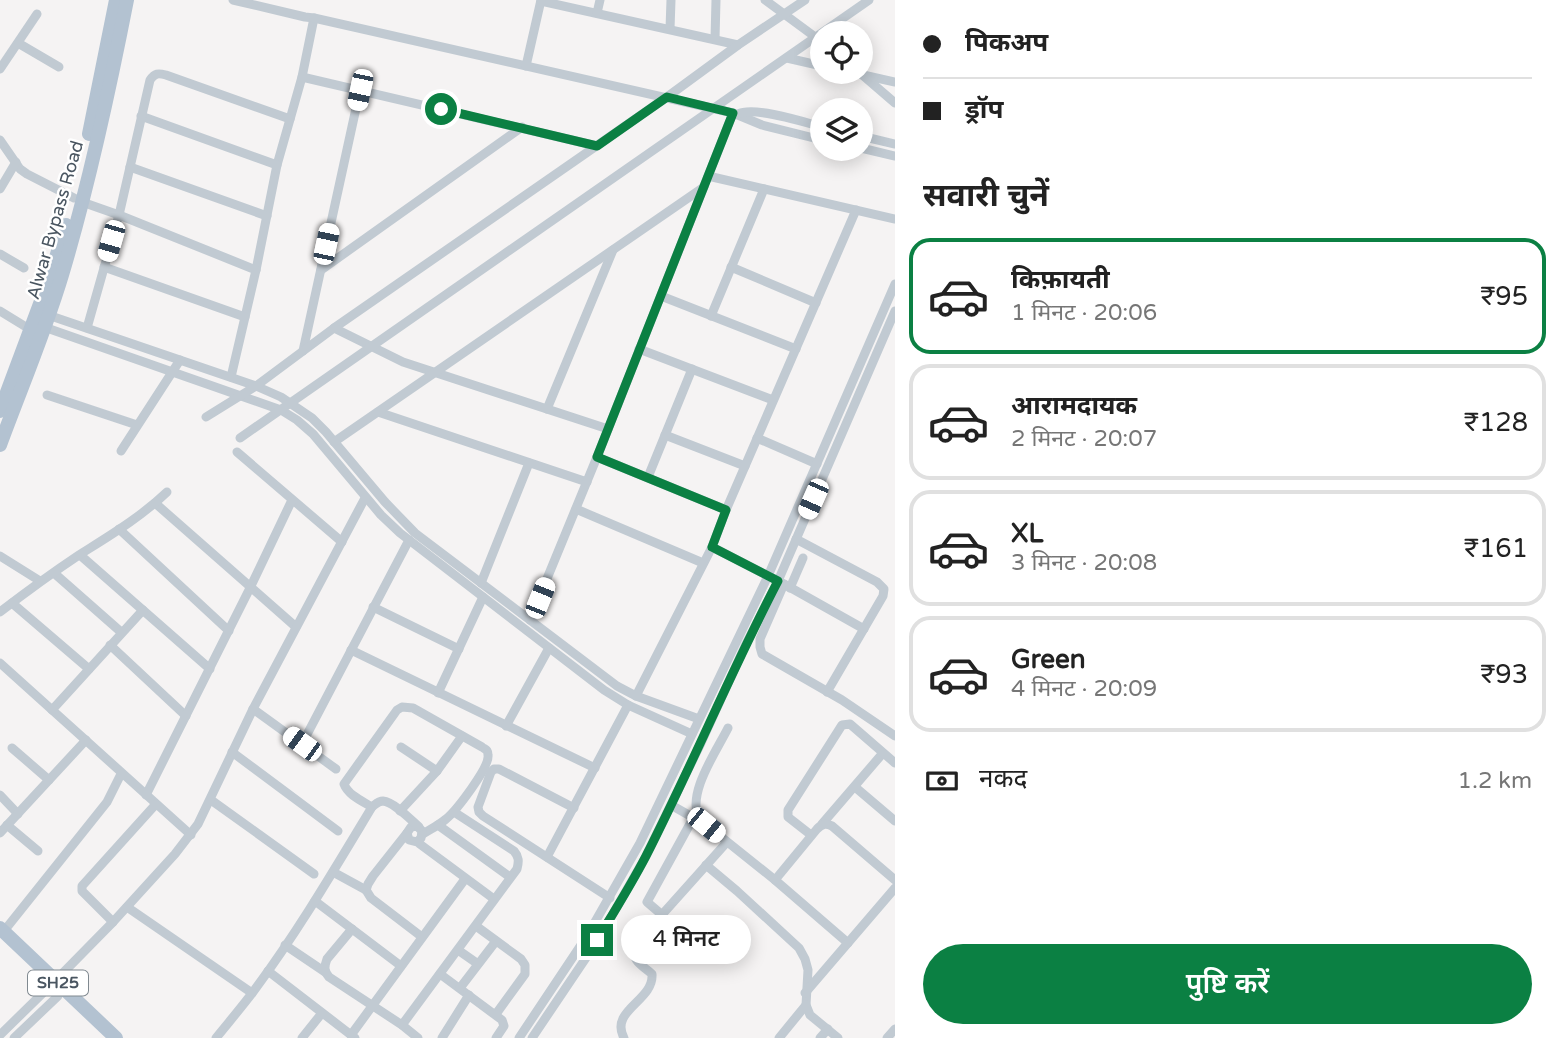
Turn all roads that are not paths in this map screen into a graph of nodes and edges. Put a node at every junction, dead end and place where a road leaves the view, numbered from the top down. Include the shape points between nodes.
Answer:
1 (116, 0) edge
2 (127, 0) edge
3 (233, 0) edge
4 (600, 0) edge
5 (671, 0) edge
6 (716, 0) edge
7 (765, 0) edge
8 (805, 0) edge
9 (869, 0) edge
10 (541, 1) edge
11 (597, 13) junction
12 (37, 14) dead end
13 (785, 14) junction
14 (314, 18) junction
15 (843, 21) edge
16 (670, 29) junction
17 (810, 32) edge
18 (715, 39) junction
19 (18, 43) junction
20 (738, 45) junction
21 (810, 45) edge
22 (4, 56) edge
23 (787, 58) junction
24 (810, 63) edge
25 (526, 65) junction
26 (59, 67) dead end
27 (0, 69) edge
28 (873, 76) edge
29 (302, 77) junction
30 (895, 82) edge
31 (873, 84) edge
32 (360, 90) junction
33 (667, 97) junction
34 (895, 103) edge
35 (714, 108) junction
36 (736, 113) junction
37 (141, 116) junction
38 (290, 119) junction
39 (810, 124) edge
40 (522, 127) junction
41 (810, 136) edge
42 (873, 139) edge
43 (0, 140) edge
44 (895, 144) edge
45 (597, 146) junction
46 (873, 151) edge
47 (895, 156) edge
48 (16, 162) junction
49 (277, 165) junction
50 (130, 167) junction
51 (708, 176) junction
52 (704, 187) junction
53 (0, 189) edge
54 (764, 189) junction
55 (78, 200) junction
56 (856, 210) junction
57 (119, 215) junction
58 (267, 216) junction
59 (895, 219) edge
60 (613, 250) junction
61 (0, 254) edge
62 (104, 267) junction
63 (732, 267) junction
64 (24, 268) dead end
65 (256, 270) junction
66 (320, 270) junction
67 (895, 284) edge
68 (661, 296) junction
69 (816, 303) junction
70 (0, 310) edge
71 (895, 311) edge
72 (711, 316) junction
73 (245, 317) junction
74 (41, 324) junction
75 (87, 328) junction
76 (334, 328) junction
77 (373, 347) junction
78 (639, 349) junction
79 (796, 349) junction
80 (303, 351) junction
81 (180, 360) junction
82 (692, 369) junction
83 (173, 372) junction
84 (435, 373) junction
85 (231, 377) junction
86 (256, 386) junction
87 (47, 395) dead end
88 (240, 395) junction
89 (774, 400) junction
90 (290, 403) junction
91 (547, 409) junction
92 (281, 410) junction
93 (0, 411) edge
94 (377, 412) junction
95 (206, 417) dead end
96 (137, 425) junction
97 (608, 429) junction
98 (665, 435) junction
99 (240, 438) dead end
100 (757, 438) junction
101 (334, 442) junction
102 (0, 445) edge
103 (121, 451) dead end
104 (237, 452) dead end
105 (597, 457) junction
106 (529, 463) junction
107 (817, 464) junction
108 (745, 466) junction
109 (648, 477) junction
110 (587, 482) junction
111 (167, 492) dead end
112 (365, 498) junction
113 (292, 500) junction
114 (155, 503) junction
115 (576, 509) junction
116 (726, 510) junction
117 (119, 529) junction
118 (796, 539) junction
119 (409, 540) junction
120 (342, 542) junction
121 (712, 547) junction
122 (80, 555) junction
123 (0, 556) edge
124 (803, 558) dead end
125 (703, 563) junction
126 (54, 573) junction
127 (768, 576) junction
128 (40, 581) junction
129 (481, 583) junction
130 (784, 584) junction
131 (250, 588) junction
132 (484, 597) junction
133 (12, 603) junction
134 (373, 607) junction
135 (143, 610) junction
136 (0, 612) edge
137 (530, 620) junction
138 (296, 628) junction
139 (864, 629) junction
140 (229, 631) junction
141 (121, 632) junction
142 (110, 645) junction
143 (745, 646) junction
144 (549, 648) junction
145 (459, 649) junction
146 (351, 650) junction
147 (762, 654) junction
148 (0, 663) edge
149 (89, 669) junction
150 (209, 669) junction
151 (827, 692) junction
152 (438, 693) junction
153 (636, 696) junction
154 (628, 705) junction
155 (253, 709) junction
156 (52, 710) junction
157 (186, 716) junction
158 (699, 719) junction
159 (506, 726) junction
160 (728, 728) dead end
161 (692, 734) junction
162 (462, 736) junction
163 (895, 736) edge
164 (86, 740) junction
165 (302, 744) junction
166 (401, 747) dead end
167 (12, 748) dead end
168 (232, 752) junction
169 (883, 753) junction
170 (895, 763) edge
171 (595, 768) junction
172 (336, 769) dead end
173 (437, 771) junction
174 (121, 774) junction
175 (49, 780) junction
176 (855, 787) junction
177 (0, 795) edge
178 (146, 795) junction
179 (211, 800) junction
180 (156, 804) junction
181 (671, 805) junction
182 (372, 807) junction
183 (574, 807) junction
184 (400, 811) junction
185 (454, 813) junction
186 (18, 814) junction
187 (695, 816) junction
188 (895, 821) edge
189 (822, 824) junction
190 (438, 825) junction
191 (4, 829) edge
192 (338, 831) dead end
193 (419, 834) junction
194 (191, 835) junction
195 (811, 835) junction
196 (727, 842) junction
197 (38, 851) dead end
198 (547, 857) junction
199 (706, 865) junction
200 (332, 872) junction
201 (314, 874) dead end
202 (510, 877) junction
203 (465, 879) junction
204 (775, 880) junction
205 (895, 880) edge
206 (895, 888) edge
207 (366, 890) junction
208 (610, 898) junction
209 (494, 900) junction
210 (315, 901) junction
211 (127, 907) junction
212 (662, 914) junction
213 (113, 922) junction
214 (476, 926) junction
215 (352, 929) junction
216 (1, 933) edge
217 (422, 937) junction
218 (496, 941) junction
219 (848, 943) junction
220 (285, 945) junction
221 (458, 950) junction
222 (478, 964) junction
223 (401, 966) junction
224 (268, 971) junction
225 (326, 972) junction
226 (440, 974) junction
227 (54, 988) junction
228 (460, 988) junction
229 (252, 993) junction
230 (806, 993) junction
231 (469, 995) junction
232 (372, 1005) junction
233 (806, 1005) junction
234 (322, 1013) junction
235 (496, 1014) junction
236 (402, 1025) junction
237 (828, 1029) junction
238 (895, 1029) edge
239 (0, 1035) edge
240 (353, 1037) edge
241 (14, 1038) edge
242 (103, 1038) edge
243 (116, 1038) edge
244 (216, 1038) edge
245 (302, 1038) edge
246 (418, 1038) edge
247 (442, 1038) edge
248 (496, 1038) edge
249 (519, 1038) edge
250 (532, 1038) edge
251 (624, 1038) edge
252 (779, 1038) edge
253 (820, 1038) edge
254 (838, 1038) edge
255 (887, 1038) edge

1 - 55 main road, Alwar Bypass Road
2 - 55 main road, Alwar Bypass Road via 99,134
3 - 14 street
4 - 11 street
5 - 16 street
6 - 18 street
7 - 13 street
8 - 13 street
9 - 15 street
10 - 11 street
10 - 25 street
11 - 16 street
12 - 19 street
13 - 17 street
13 - 20 street
14 - 25 street
14 - 29 street
16 - 18 street
18 - 20 street
19 - 22 street
19 - 26 street
20 - 33 street
21 - 23 street
22 - 27 street
23 - 24 street
23 - 35 street
25 - 33 street
28 - 30 street
29 - 32 street
29 - 38 street
31 - 34 street
32 - 40 street
32 - 66 street
33 - 35 street
33 - 45 street
35 - 36 street
35 - 77 street
36 - 39 street via 758,112
36 - 41 street via 754,123
36 - 51 street
37 - 38 street via 150,80 158,73
37 - 49 street
37 - 50 street
38 - 49 street
40 - 45 street
40 - 66 street
42 - 44 street
43 - 48 street
45 - 76 street
46 - 47 street
48 - 53 street
48 - 55 street via 27,174
49 - 58 street
50 - 57 street
50 - 58 street
51 - 52 street
51 - 54 street
52 - 60 street
52 - 68 street
54 - 56 street
54 - 63 street
55 - 57 street
55 - 74 main road, Alwar Bypass Road via 59,249
55 - 74 main road, Alwar Bypass Road via 64,268
56 - 59 street
56 - 69 street
57 - 62 street
57 - 65 street
58 - 65 street
60 - 84 street
60 - 91 street
61 - 64 street
62 - 73 street
62 - 75 street
63 - 69 street
63 - 72 street
65 - 73 street
66 - 80 street
67 - 107 street
68 - 72 street
68 - 78 street
69 - 79 street
70 - 74 street
71 - 118 street
72 - 79 street
73 - 85 street
74 - 75 street
74 - 83 street
74 - 93 main road, Alwar Bypass Road
74 - 102 main road, Alwar Bypass Road
75 - 81 street
76 - 77 street
76 - 80 street
77 - 84 street
77 - 90 street
78 - 82 street
78 - 97 street
79 - 89 street
80 - 86 street
81 - 83 street
81 - 85 street
82 - 89 street
82 - 98 street
83 - 88 street
83 - 96 street
84 - 91 street
84 - 94 street
85 - 86 street
86 - 88 street
86 - 90 street
87 - 96 street
88 - 92 street
88 - 95 street
89 - 100 street
90 - 92 street
90 - 101 street
91 - 97 street
92 - 99 street
92 - 112 street via 313,434
94 - 101 street
94 - 106 street
96 - 103 street
97 - 105 street
98 - 108 street
98 - 109 street
100 - 107 street
100 - 108 street
101 - 129 street via 415,533
104 - 113 street
105 - 109 street
105 - 110 street
106 - 110 street
106 - 129 street
107 - 127 street
108 - 116 street
109 - 116 street
110 - 115 street
111 - 114 street
112 - 119 street
112 - 120 street
113 - 120 street
113 - 131 street
114 - 117 street
114 - 131 street
115 - 125 street
115 - 137 street
116 - 121 street
117 - 122 street
117 - 140 street
118 - 130 street
118 - 139 street via 881,585 883,596
119 - 132 street
119 - 134 street
120 - 138 street
121 - 125 street
121 - 127 street
122 - 126 street
122 - 135 street
123 - 128 street
124 - 130 street
125 - 153 street
126 - 128 street
126 - 141 street
127 - 130 street
127 - 158 street
128 - 133 street
129 - 137 street
130 - 139 street
130 - 143 street
130 - 147 street via 760,639
131 - 138 street
131 - 140 street
132 - 144 street
132 - 145 street
133 - 136 street
133 - 149 street
134 - 145 street
134 - 146 street
135 - 141 street
135 - 150 street
137 - 153 street
138 - 155 street
139 - 151 street
140 - 150 street
141 - 142 street
142 - 149 street
142 - 157 street
143 - 147 street
143 - 181 street
144 - 154 street
144 - 159 street
145 - 152 street
146 - 152 street
146 - 165 street
147 - 151 street
148 - 156 street
149 - 156 street
150 - 157 street
151 - 163 street
152 - 159 street
153 - 158 street
154 - 161 street
154 - 171 street
155 - 165 street
155 - 168 street
156 - 164 street
157 - 178 street
158 - 161 street
159 - 171 street
160 - 187 street via 698,787
161 - 208 street
162 - 173 street
162 - 182 street via 413,708 397,710 344,784 349,793
162 - 185 street via 489,756
164 - 174 street
164 - 175 street
165 - 172 street
166 - 173 street
167 - 175 street
168 - 179 street
168 - 192 street
169 - 170 street
169 - 176 street
169 - 195 street via 850,724 842,725 788,810 788,817
171 - 183 street
173 - 184 street
174 - 178 street
174 - 216 street via 107,802
175 - 186 street
176 - 188 street
176 - 189 street
177 - 186 street
178 - 180 street
179 - 194 street
179 - 201 street
180 - 194 street
180 - 213 street via 82,886
181 - 187 street
181 - 250 street via 597,940
182 - 184 street via 383,801
182 - 200 street
183 - 198 street
183 - 198 street via 503,771 491,772 479,812
184 - 193 street
185 - 190 street
185 - 202 street via 514,851 519,863
186 - 191 street
187 - 196 street
187 - 212 street via 646,901
189 - 195 street
189 - 205 street via 832,826
190 - 193 street
190 - 202 street
191 - 197 street
193 - 203 street
193 - 207 street via 409,840 407,833
194 - 211 street
195 - 204 street
196 - 199 street
196 - 204 street
198 - 208 street
199 - 212 street
199 - 230 street via 799,948 808,970
200 - 207 street
200 - 210 street
202 - 209 street
203 - 209 street
203 - 217 street
204 - 219 street
206 - 219 street
207 - 217 street
208 - 249 street
209 - 214 street
210 - 215 street
210 - 220 street
211 - 213 street
211 - 229 street
212 - 251 street via 634,947 633,955 652,974 652,983 624,1014 620,1031
213 - 227 street
214 - 218 street
214 - 221 street
215 - 223 street
215 - 225 street via 327,960
216 - 227 main road, SH25
217 - 223 street
218 - 222 street
218 - 235 street via 525,965 525,974
219 - 230 street
220 - 224 street
220 - 225 street
221 - 222 street
221 - 226 street
222 - 228 street
223 - 232 street
224 - 229 street
224 - 234 street
225 - 232 street
226 - 228 street
226 - 236 street
227 - 239 street
227 - 241 street
227 - 242 main road, SH25
227 - 243 main road, SH25
228 - 231 street
229 - 244 street
230 - 233 street
231 - 235 street
231 - 247 street
232 - 236 street
232 - 240 street
233 - 237 street
233 - 252 street
234 - 240 street
234 - 245 street
235 - 248 street via 504,1026
236 - 246 street
237 - 253 street
237 - 254 street
238 - 255 street

